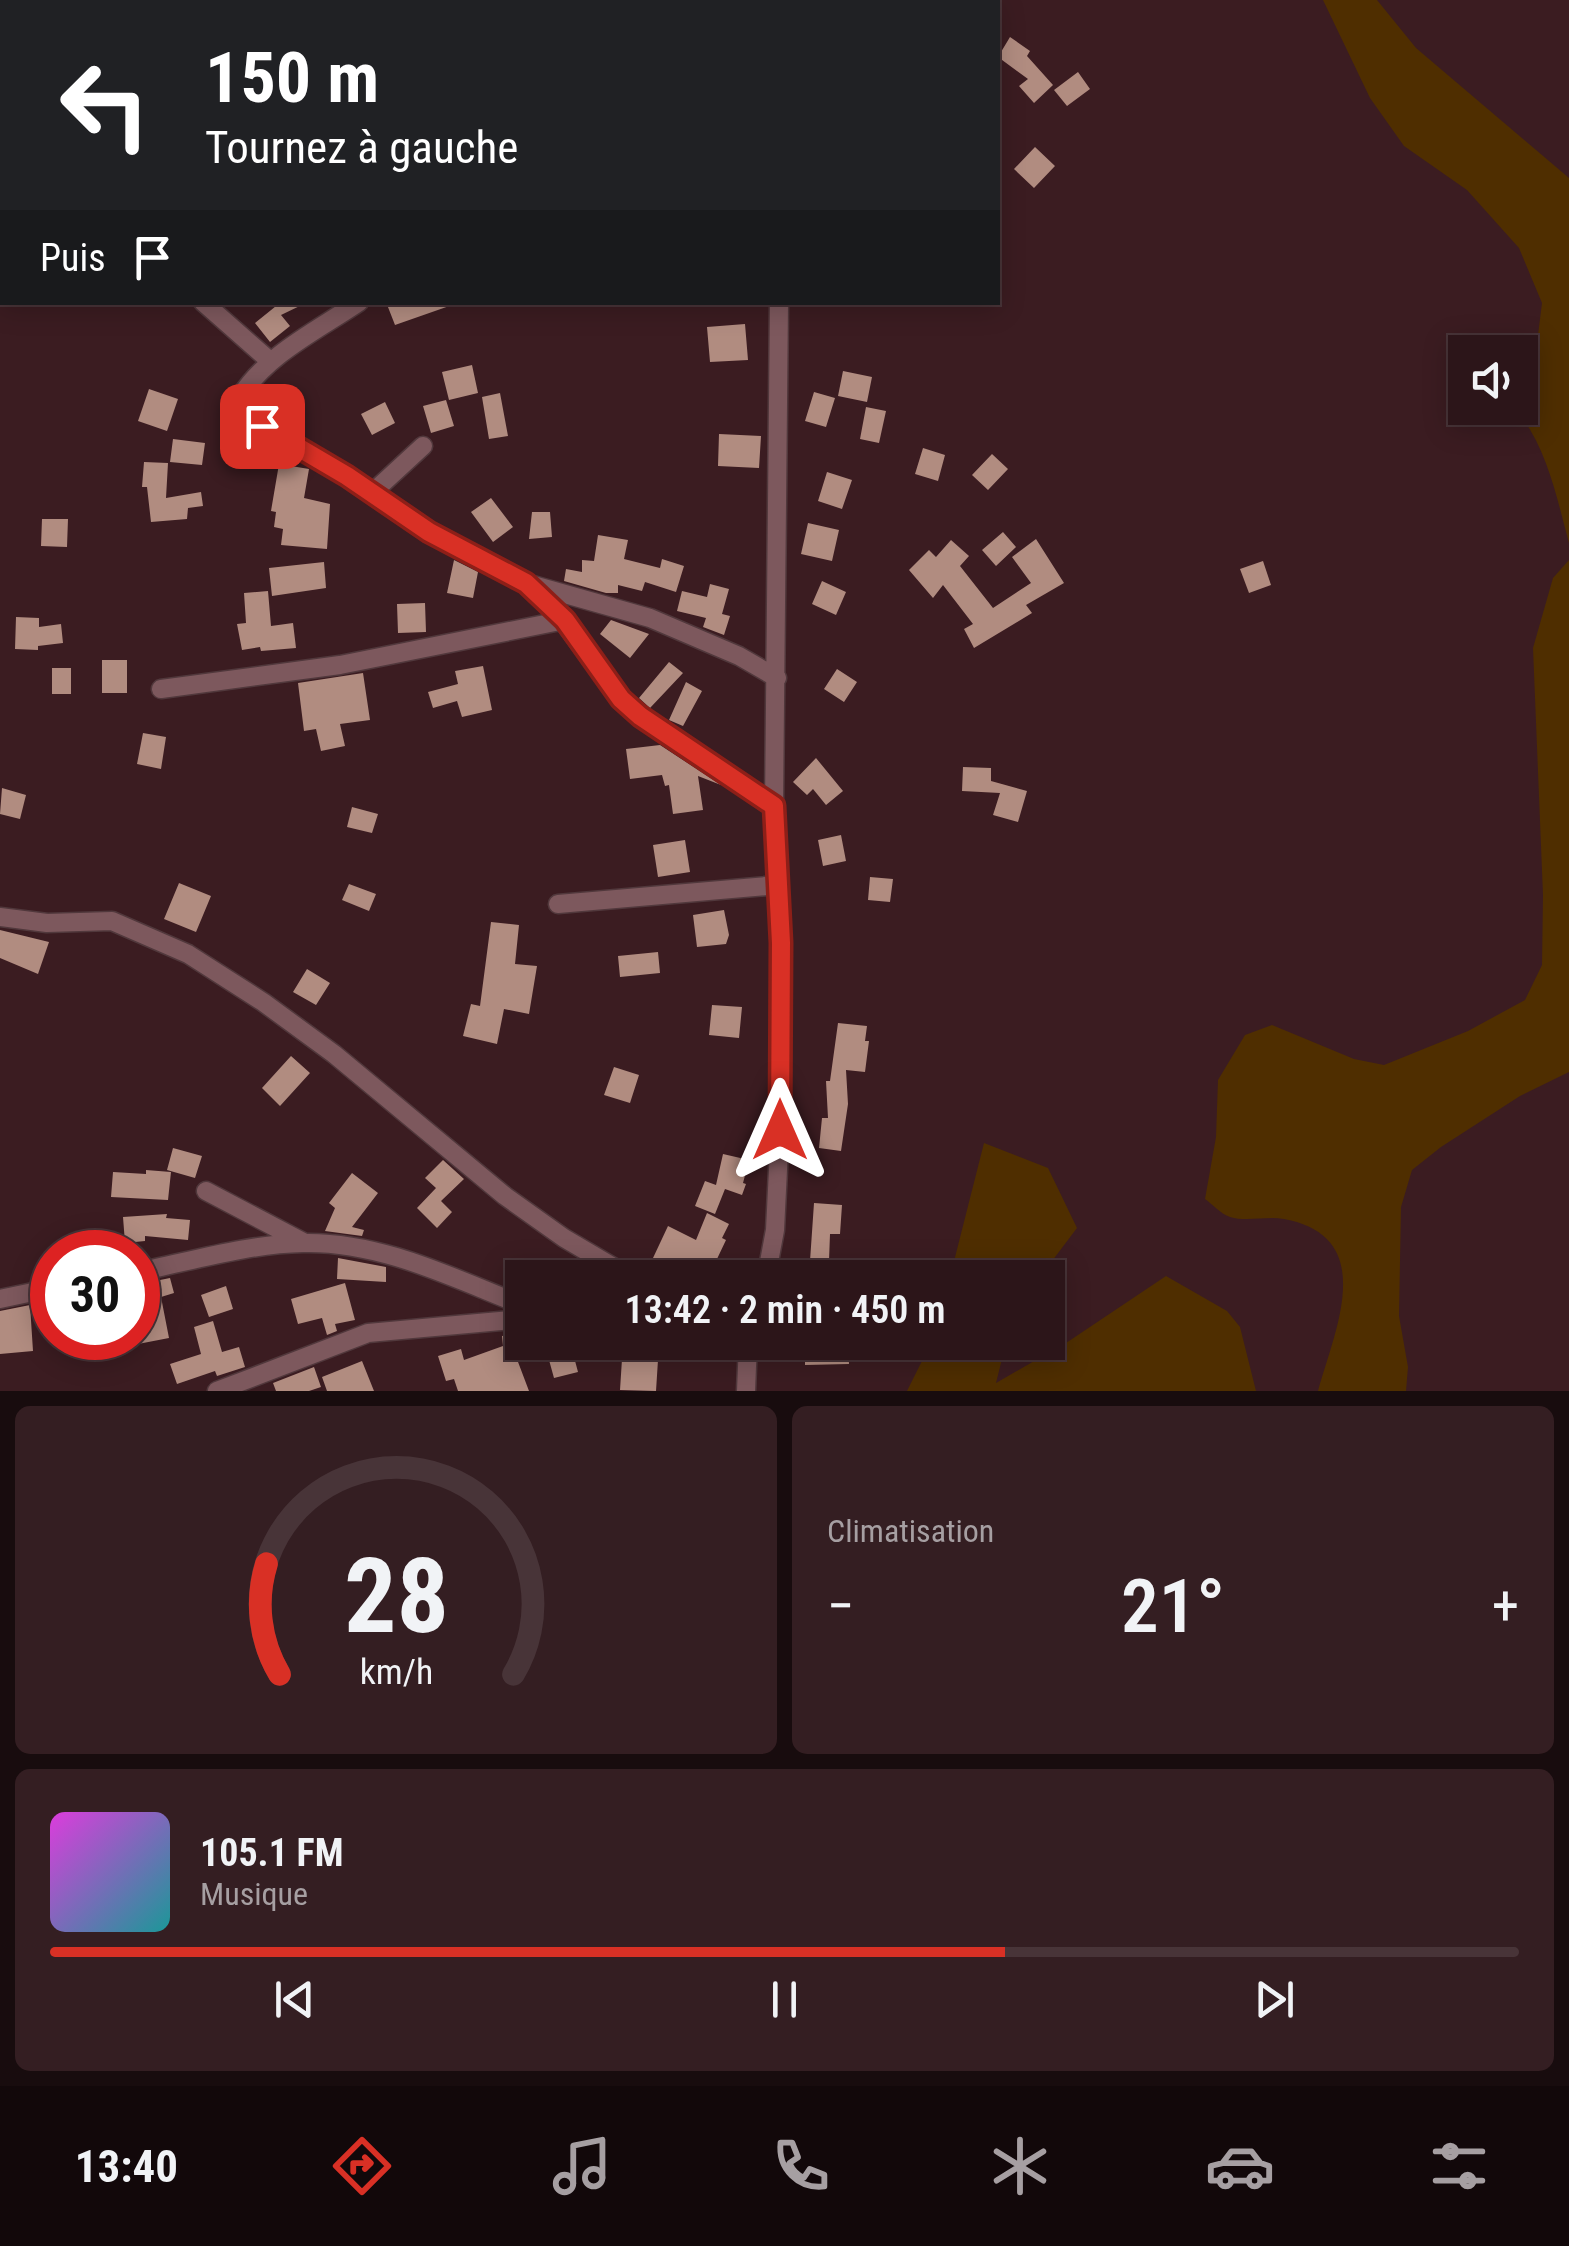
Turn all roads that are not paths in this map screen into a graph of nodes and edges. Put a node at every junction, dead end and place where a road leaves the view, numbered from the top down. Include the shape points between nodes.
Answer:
1 (206, 305) edge
2 (354, 305) edge
3 (778, 305) edge
4 (270, 361) junction
5 (423, 446) dead end
6 (371, 494) junction
7 (526, 583) junction
8 (565, 620) junction
9 (777, 678) junction
10 (161, 689) dead end
11 (774, 806) junction
12 (778, 885) junction
13 (558, 904) dead end
14 (0, 917) edge
15 (206, 1191) dead end
16 (305, 1243) junction
17 (601, 1260) edge
18 (769, 1260) edge
19 (160, 1267) edge
20 (30, 1293) edge
21 (505, 1298) edge
22 (0, 1299) edge
23 (505, 1321) edge
24 (747, 1360) edge
25 (217, 1391) edge
26 (746, 1391) edge

1 - 4 street
2 - 4 street
3 - 9 street
4 - 6 street via 240,397 245,413
5 - 6 street
6 - 7 street
7 - 8 street
7 - 9 street via 650,618
8 - 10 street via 340,665
8 - 11 street via 640,716
9 - 11 street
11 - 12 street
12 - 13 street
12 - 18 street via 780,1130
14 - 17 street via 112,921 188,954 334,1054 505,1196
15 - 16 street
16 - 19 street
16 - 21 street via 397,1257
20 - 22 street
23 - 25 street via 368,1333
24 - 26 street

